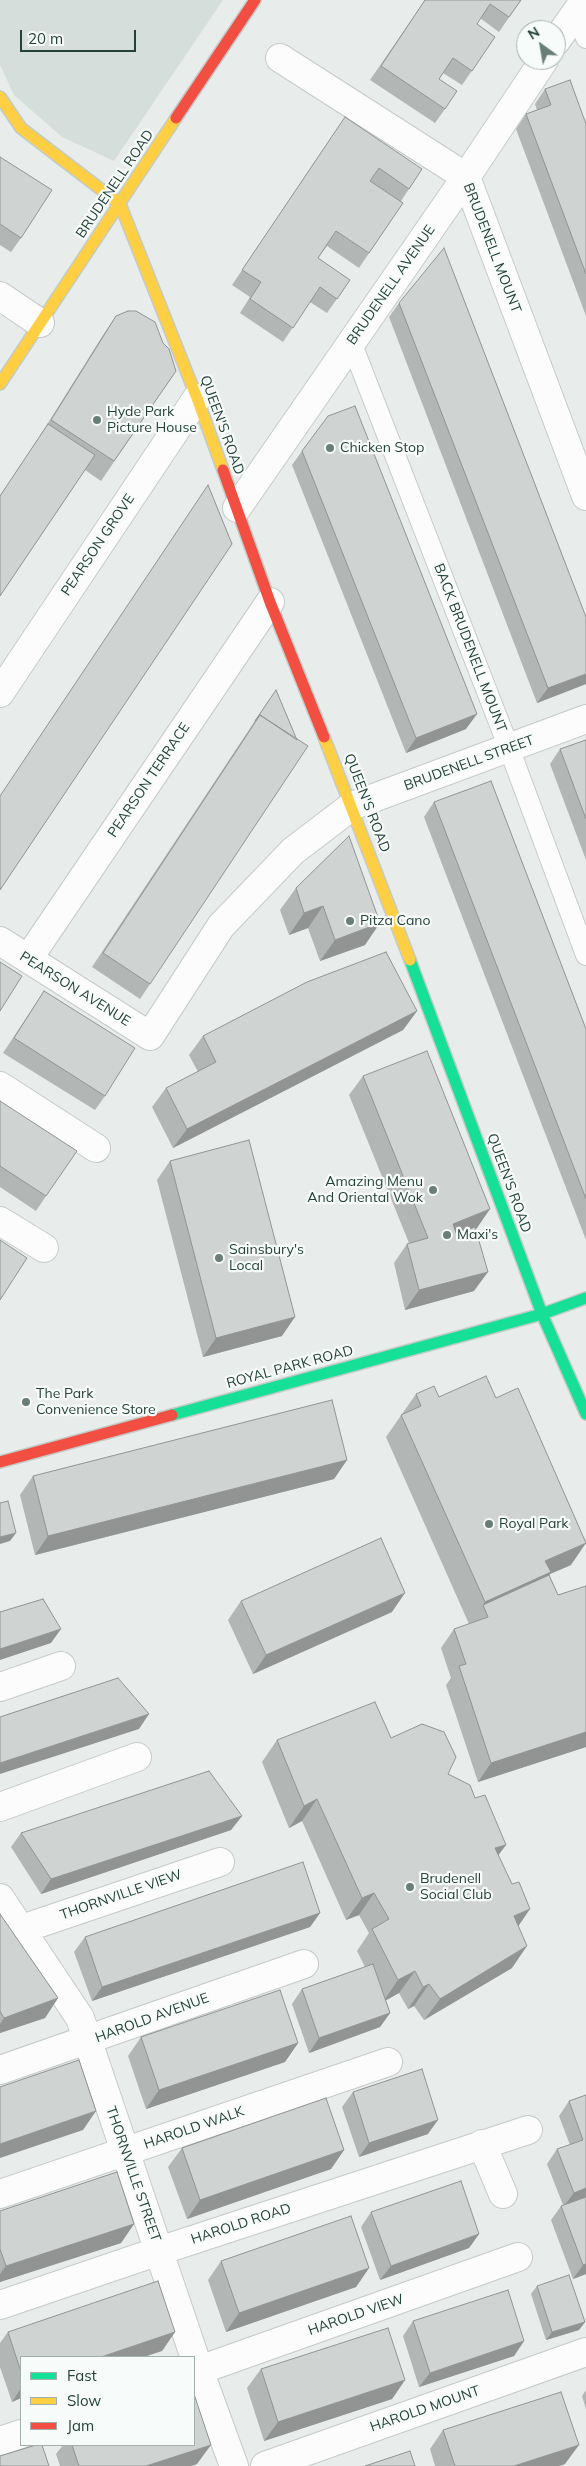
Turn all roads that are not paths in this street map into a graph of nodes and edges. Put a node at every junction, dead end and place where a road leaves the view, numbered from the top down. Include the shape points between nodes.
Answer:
1 (255, 0) edge
2 (580, 6) edge
3 (566, 27) edge
4 (586, 38) edge
5 (280, 58) dead end
6 (537, 70) edge
7 (0, 97) edge
8 (466, 177) junction
9 (120, 204) junction
10 (0, 296) edge
11 (40, 323) junction
12 (351, 342) junction
13 (0, 384) edge
14 (197, 398) junction
15 (586, 496) edge
16 (237, 508) junction
17 (270, 602) junction
18 (0, 693) edge
19 (586, 719) edge
20 (509, 748) junction
21 (352, 806) junction
22 (0, 941) edge
23 (586, 955) edge
24 (28, 958) junction
25 (150, 1036) joint
26 (0, 1086) edge
27 (96, 1148) dead end
28 (0, 1220) edge
29 (44, 1248) dead end
30 (586, 1298) edge
31 (542, 1314) junction
32 (586, 1414) edge
33 (0, 1462) edge
34 (61, 1666) dead end
35 (0, 1686) edge
36 (137, 1757) dead end
37 (0, 1807) edge
38 (220, 1862) dead end
39 (0, 1898) edge
40 (22, 1929) junction
41 (304, 1964) dead end
42 (87, 2041) junction
43 (388, 2062) dead end
44 (0, 2070) edge
45 (528, 2130) dead end
46 (482, 2144) junction
47 (126, 2152) junction
48 (0, 2194) edge
49 (503, 2194) dead end
50 (158, 2251) junction
51 (518, 2258) dead end
52 (0, 2305) edge
53 (586, 2352) edge
54 (191, 2356) edge
55 (196, 2371) edge
56 (20, 2434) edge
57 (0, 2441) edge
58 (234, 2466) edge
59 (265, 2466) edge

1 - 9 street, BRUDENELL ROAD
2 - 3 street
2 - 4 lane
5 - 8 street, BRUDENELL MOUNT
6 - 8 street, BRUDENELL AVENUE
7 - 9 street via 21,128
8 - 12 street, BRUDENELL AVENUE
8 - 15 street, BRUDENELL MOUNT
9 - 11 street, BRUDENELL ROAD
9 - 14 street, QUEEN'S ROAD
10 - 11 street
11 - 13 street, BRUDENELL ROAD
12 - 16 street, BRUDENELL AVENUE
12 - 20 lane, BACK BRUDENELL MOUNT
14 - 16 street, QUEEN'S ROAD
14 - 18 street, PEARSON GROVE
16 - 17 street, QUEEN'S ROAD
17 - 21 street, QUEEN'S ROAD
17 - 24 street, PEARSON TERRACE
19 - 20 street, BRUDENELL STREET
20 - 21 street, BRUDENELL STREET
20 - 23 lane, BACK BRUDENELL MOUNT
21 - 25 street, BRUDENELL STREET via 293,851 221,926
21 - 31 street, QUEEN'S ROAD
22 - 24 street, PEARSON AVENUE
24 - 25 street, PEARSON AVENUE
26 - 27 street
28 - 29 street
30 - 31 street, ROYAL PARK ROAD
31 - 32 street, QUEEN'S ROAD
31 - 33 street, ROYAL PARK ROAD
34 - 35 street
36 - 37 street
38 - 40 street, THORNVILLE VIEW
39 - 40 street, THORNVILLE STREET
40 - 42 street, THORNVILLE STREET via 80,2018
41 - 42 street, HAROLD AVENUE
42 - 44 street, HAROLD AVENUE
42 - 47 street, THORNVILLE STREET
43 - 47 street, HAROLD WALK
45 - 46 street, HAROLD ROAD
46 - 49 street
46 - 50 street, HAROLD ROAD
47 - 48 street, HAROLD WALK
47 - 50 street, THORNVILLE STREET
50 - 52 street, HAROLD ROAD
50 - 54 street, THORNVILLE STREET
51 - 55 street, HAROLD VIEW
53 - 59 street, HAROLD MOUNT
55 - 58 street, THORNVILLE STREET
56 - 57 street

